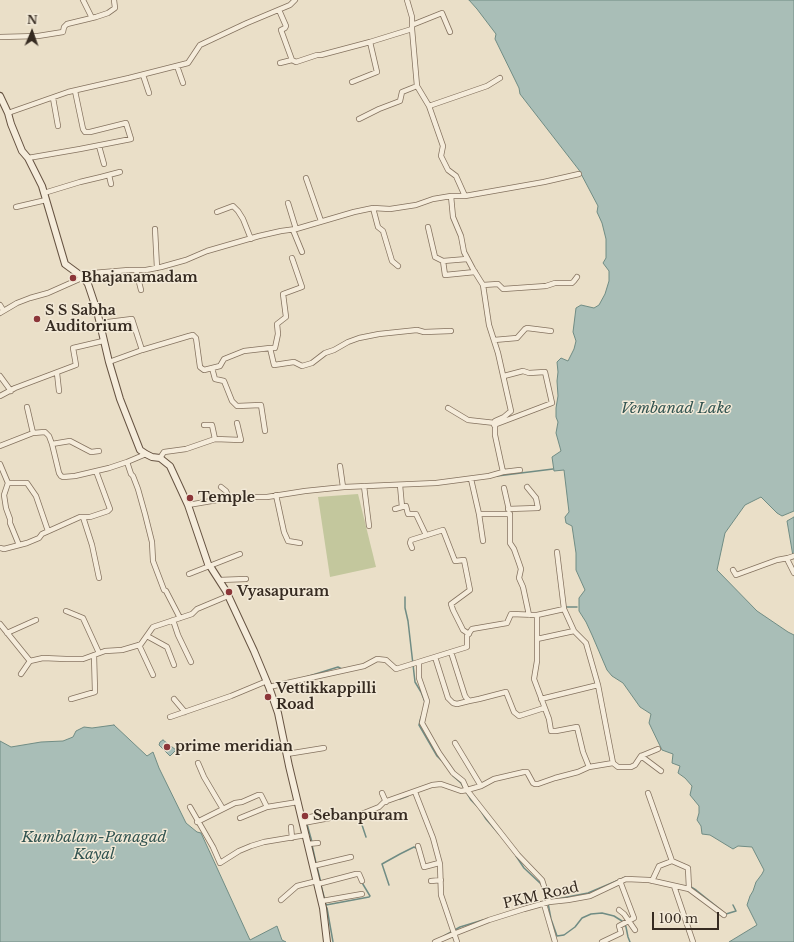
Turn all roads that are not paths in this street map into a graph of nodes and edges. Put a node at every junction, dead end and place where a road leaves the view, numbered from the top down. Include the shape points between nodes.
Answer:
1 (84, 0) edge
2 (114, 0) edge
3 (295, 0) edge
4 (407, 0) edge
5 (279, 10) junction
6 (92, 18) junction
7 (412, 27) junction
8 (450, 32) dead end
9 (0, 37) edge
10 (370, 42) junction
11 (336, 45) dead end
12 (338, 50) junction
13 (292, 60) junction
14 (280, 63) dead end
15 (177, 66) junction
16 (143, 75) junction
17 (500, 78) dead end
18 (352, 82) dead end
19 (183, 83) dead end
20 (417, 86) junction
21 (75, 91) junction
22 (149, 93) dead end
23 (0, 96) edge
24 (53, 98) junction
25 (429, 106) junction
26 (8, 113) junction
27 (359, 119) dead end
28 (58, 126) dead end
29 (99, 146) junction
30 (28, 158) junction
31 (104, 164) dead end
32 (120, 172) dead end
33 (579, 174) dead end
34 (109, 175) junction
35 (306, 178) dead end
36 (111, 184) dead end
37 (44, 193) junction
38 (451, 196) junction
39 (465, 196) junction
40 (46, 200) junction
41 (288, 203) dead end
42 (16, 207) dead end
43 (373, 208) junction
44 (217, 212) dead end
45 (321, 221) junction
46 (428, 227) dead end
47 (155, 229) dead end
48 (295, 229) junction
49 (251, 239) junction
50 (302, 252) dead end
51 (292, 258) dead end
52 (467, 259) junction
53 (443, 262) junction
54 (398, 266) dead end
55 (157, 268) junction
56 (136, 270) junction
57 (475, 272) junction
58 (577, 277) dead end
59 (84, 278) junction
60 (483, 285) junction
61 (141, 290) dead end
62 (0, 305) edge
63 (2, 312) edge
64 (100, 323) junction
65 (451, 331) dead end
66 (551, 331) dead end
67 (104, 340) junction
68 (494, 340) junction
69 (270, 348) junction
70 (142, 350) junction
71 (109, 362) junction
72 (212, 368) junction
73 (57, 372) junction
74 (0, 376) edge
75 (504, 376) junction
76 (11, 390) junction
77 (59, 391) dead end
78 (0, 396) edge
79 (27, 407) dead end
80 (448, 408) dead end
81 (237, 423) dead end
82 (204, 424) dead end
83 (495, 424) junction
84 (264, 431) dead end
85 (33, 433) junction
86 (216, 439) junction
87 (52, 444) junction
88 (0, 446) edge
89 (99, 451) dead end
90 (146, 454) junction
91 (160, 458) junction
92 (127, 462) junction
93 (0, 464) edge
94 (340, 466) dead end
95 (520, 470) dead end
96 (96, 471) junction
97 (503, 472) junction
98 (450, 474) dead end
99 (471, 479) junction
100 (450, 481) junction
101 (8, 483) junction
102 (400, 485) junction
103 (364, 486) junction
104 (222, 487) dead end
105 (343, 487) junction
106 (527, 487) dead end
107 (504, 488) dead end
108 (276, 495) junction
109 (229, 498) junction
110 (188, 505) junction
111 (402, 507) junction
112 (396, 508) dead end
113 (509, 512) junction
114 (479, 514) junction
115 (83, 517) junction
116 (370, 526) dead end
117 (48, 531) junction
118 (426, 535) junction
119 (482, 541) dead end
120 (300, 543) dead end
121 (19, 545) junction
122 (0, 548) edge
123 (412, 548) dead end
124 (557, 552) dead end
125 (240, 554) dead end
126 (794, 556) edge
127 (788, 558) junction
128 (210, 566) junction
129 (733, 570) dead end
130 (794, 573) edge
131 (189, 574) dead end
132 (99, 578) dead end
133 (246, 579) dead end
134 (219, 580) junction
135 (228, 596) junction
136 (564, 610) junction
137 (66, 611) dead end
138 (529, 615) junction
139 (537, 615) junction
140 (180, 618) junction
141 (36, 620) dead end
142 (173, 620) junction
143 (1, 627) edge
144 (574, 631) junction
145 (7, 633) junction
146 (468, 634) junction
147 (147, 636) junction
148 (537, 639) junction
149 (139, 645) junction
150 (451, 652) junction
151 (99, 653) junction
152 (94, 655) junction
153 (435, 657) junction
154 (30, 661) junction
155 (191, 662) dead end
156 (419, 662) junction
157 (174, 665) dead end
158 (21, 674) dead end
159 (153, 674) dead end
160 (267, 680) junction
161 (598, 685) junction
162 (270, 687) junction
163 (174, 698) dead end
164 (71, 699) dead end
165 (541, 699) junction
166 (469, 701) junction
167 (544, 708) junction
168 (185, 712) junction
169 (170, 717) dead end
170 (454, 743) dead end
171 (324, 748) dead end
172 (658, 749) dead end
173 (287, 754) junction
174 (641, 756) junction
175 (198, 763) dead end
176 (613, 763) junction
177 (589, 767) junction
178 (660, 771) dead end
179 (481, 786) junction
180 (467, 790) junction
181 (415, 792) junction
182 (382, 793) dead end
183 (648, 793) dead end
184 (298, 802) junction
185 (386, 802) junction
186 (190, 807) dead end
187 (267, 807) junction
188 (224, 809) junction
189 (320, 815) dead end
190 (240, 818) dead end
191 (302, 821) junction
192 (198, 822) junction
193 (291, 827) dead end
194 (306, 835) junction
195 (292, 838) junction
196 (318, 843) dead end
197 (308, 844) junction
198 (418, 846) dead end
199 (351, 857) dead end
200 (672, 862) junction
201 (439, 863) junction
202 (313, 866) junction
203 (440, 880) junction
204 (362, 881) dead end
205 (432, 881) dead end
206 (620, 881) junction
207 (652, 881) junction
208 (317, 882) junction
209 (674, 886) junction
210 (689, 889) junction
211 (362, 894) dead end
212 (281, 900) dead end
213 (322, 901) junction
214 (550, 902) junction
215 (544, 904) junction
216 (619, 910) dead end
217 (724, 915) dead end
218 (629, 921) junction
219 (635, 930) dead end
220 (454, 934) junction
221 (327, 942) edge
222 (435, 942) edge
223 (456, 942) edge
224 (555, 942) edge
225 (602, 942) edge
226 (693, 942) edge

1 - 6 street
2 - 6 street via 115,8
3 - 5 street
4 - 7 street
5 - 13 street via 286,26 281,30
5 - 15 street via 200,45 188,63
6 - 9 street via 67,24 63,32 38,36
7 - 8 street via 442,13
7 - 10 street
7 - 20 street
10 - 12 street
10 - 18 street via 377,72
11 - 12 street
12 - 13 street via 296,62
13 - 14 street
15 - 16 street
15 - 19 street
16 - 21 street
16 - 22 street
17 - 25 street via 487,86
20 - 25 street
20 - 27 street via 402,92 400,102 379,108
21 - 24 street
21 - 29 street via 85,132 126,123 131,139
23 - 26 main road
24 - 26 street
24 - 28 street
25 - 39 street via 443,146 441,156 448,170 456,176
26 - 30 main road via 22,151
29 - 30 street
29 - 31 street
30 - 37 main road
32 - 34 street
33 - 39 street
34 - 36 street
34 - 37 street
35 - 45 street
37 - 40 main road
38 - 39 street
38 - 43 street via 390,210
38 - 52 street via 453,217
40 - 42 street
40 - 59 main road via 65,264
41 - 48 street
43 - 45 street
43 - 54 street via 392,261
44 - 49 street via 234,206
45 - 48 street
46 - 53 street via 435,257
47 - 55 street
48 - 49 street
48 - 50 street
49 - 55 street
51 - 69 street via 302,287 283,294 286,317 277,324 275,348
52 - 53 street
52 - 57 street
53 - 57 street via 445,275
55 - 56 street
56 - 59 street via 93,273
56 - 61 street
57 - 60 street
58 - 60 street via 572,283 546,286 503,289 498,284
59 - 63 street via 30,298
59 - 64 main road
60 - 68 street via 488,325
62 - 63 street
64 - 67 main road
64 - 70 street via 132,319
65 - 69 street via 418,330 359,338 302,366 294,362 274,365
66 - 68 street via 527,328 517,338
67 - 71 main road
67 - 73 street via 73,348 76,365
68 - 75 street
69 - 72 street via 244,351 224,359 220,366
70 - 71 street
70 - 72 street via 193,335 196,338 200,367 204,370
71 - 90 main road via 140,450
72 - 84 street via 215,379 224,381 236,406 261,405
73 - 76 street
73 - 77 street
74 - 76 street
75 - 83 street via 511,411 495,421
75 - 83 street via 523,371 545,372 552,403
76 - 78 street
79 - 85 street
80 - 83 street via 468,420
81 - 86 street via 241,440
82 - 86 street via 212,425
83 - 97 street
85 - 87 street via 44,432
85 - 88 street
86 - 91 street via 186,450 164,452
87 - 89 street via 70,441 91,452
87 - 96 street via 61,476
90 - 91 main road
90 - 92 street
91 - 110 main road via 170,466
92 - 96 street
92 - 140 street via 145,514 152,542 153,561 164,590
93 - 101 street
94 - 105 street
95 - 97 street
96 - 115 street via 110,509
97 - 99 street
98 - 100 street
99 - 100 street
99 - 114 street
100 - 102 street
101 - 117 street via 27,483 36,496
101 - 121 street via 4,495 6,508
102 - 103 street
102 - 111 street
103 - 105 street
103 - 116 street
104 - 109 street
105 - 108 street
106 - 113 street via 536,498 538,508
107 - 113 street
108 - 109 street
108 - 120 street via 288,541
109 - 110 street
110 - 128 main road
111 - 112 street
111 - 118 street via 406,506 408,514 416,514
113 - 114 street
113 - 138 street via 510,543 519,563
114 - 119 street
115 - 117 street
115 - 132 street
117 - 121 street via 27,544
118 - 123 street via 411,540
118 - 146 street via 443,530 455,561 464,560 470,590 451,604 463,630
121 - 122 street via 13,548
124 - 136 street
125 - 128 street
126 - 127 street
127 - 129 street via 736,575
127 - 130 street
128 - 131 street
128 - 134 main road
133 - 134 street
134 - 135 main road
135 - 140 street
135 - 160 main road
136 - 139 street
136 - 144 street
137 - 151 street via 83,618
138 - 139 street
138 - 146 street via 511,614 507,623 472,629
139 - 148 street
140 - 142 street
141 - 145 street
142 - 147 street via 153,627
142 - 155 street
143 - 145 street
144 - 148 street
144 - 161 street via 586,643
145 - 154 street
146 - 150 street via 467,647
147 - 149 street
147 - 157 street via 167,647
148 - 165 street via 534,679
149 - 151 street
149 - 159 street
150 - 153 street
150 - 166 street via 465,696
151 - 152 street
152 - 154 street via 83,659 43,658
152 - 164 street via 95,692
153 - 156 street
153 - 166 street via 448,698 457,704
154 - 158 street
156 - 162 street via 396,669 386,660 377,660 364,666
156 - 180 street via 419,678 427,701 422,724
160 - 162 main road
160 - 168 street
161 - 165 street
161 - 176 street
162 - 173 main road
163 - 168 street
165 - 167 street
166 - 167 street via 506,692 514,712 519,716
167 - 177 street via 551,731 577,727
168 - 169 street
170 - 179 street
171 - 173 street
172 - 174 street
173 - 184 main road
174 - 176 street via 631,767 618,767
174 - 178 street
175 - 188 street
176 - 177 street
177 - 179 street via 538,784 524,772 494,779
179 - 180 street
180 - 181 street via 441,784
180 - 214 street via 518,855 542,880
181 - 185 street
181 - 201 street via 433,838
182 - 185 street
183 - 200 street
184 - 187 street
184 - 191 main road
185 - 191 street via 359,815
186 - 192 street
187 - 188 street via 261,795 258,795
187 - 190 street
188 - 192 street
189 - 191 street
191 - 194 main road
192 - 195 street via 220,863 251,846
193 - 195 street
194 - 195 street
194 - 197 main road
196 - 197 street
197 - 202 main road
198 - 201 street via 424,866
199 - 202 street
200 - 207 street via 659,866
200 - 210 street via 688,868
201 - 203 street
202 - 208 main road
203 - 205 street
203 - 220 street via 441,895
204 - 208 street via 359,874 356,874
206 - 207 street, PKM Road via 628,878
206 - 214 street, PKM Road via 590,896
206 - 218 street via 634,916
207 - 209 street, PKM Road
208 - 212 street via 297,886
208 - 213 main road
209 - 210 street, PKM Road
209 - 226 street
210 - 217 street, PKM Road
211 - 213 street
213 - 221 main road
214 - 215 street, PKM Road
215 - 220 street, PKM Road
215 - 224 street
216 - 218 street
218 - 219 street
218 - 225 street via 619,926 621,932
220 - 222 street, PKM Road
220 - 223 street

